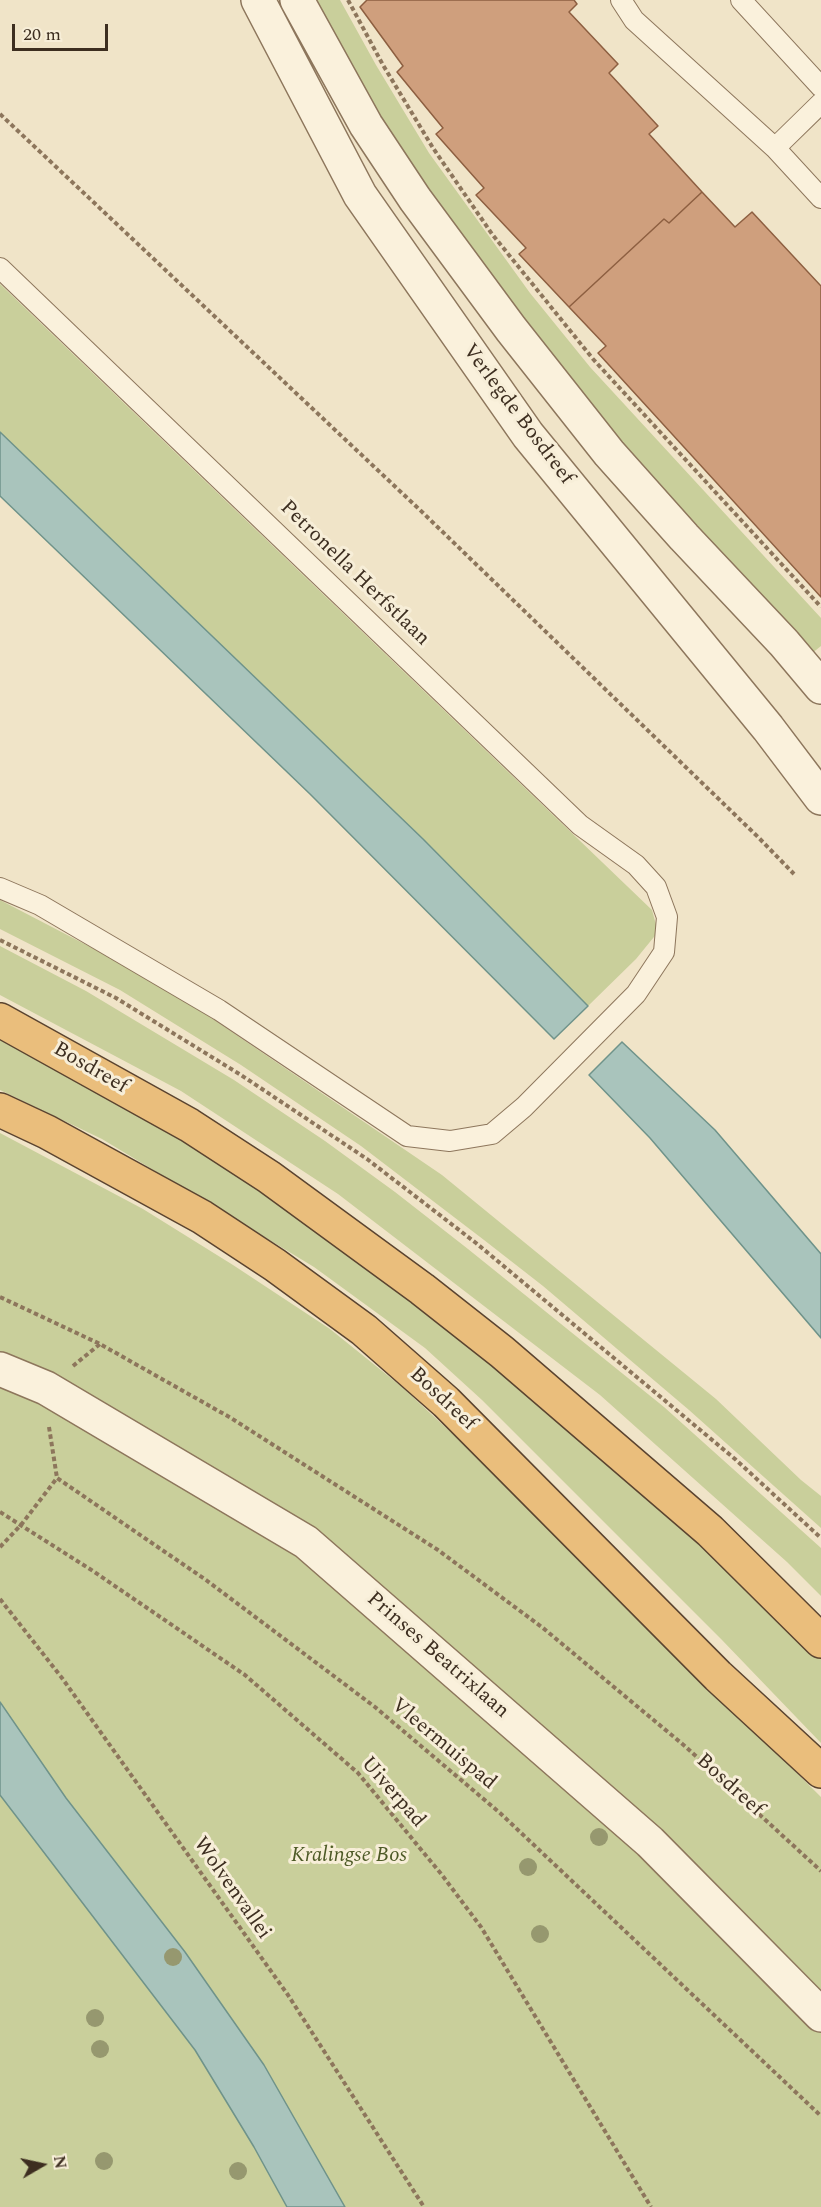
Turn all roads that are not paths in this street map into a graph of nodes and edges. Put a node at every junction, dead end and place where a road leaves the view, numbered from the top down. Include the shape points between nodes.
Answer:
1 (258, 0) edge
2 (297, 0) edge
3 (621, 0) edge
4 (741, 0) edge
5 (821, 87) edge
6 (821, 103) edge
7 (775, 148) junction
8 (821, 198) edge
9 (0, 268) edge
10 (821, 687) edge
11 (819, 789) edge
12 (0, 888) edge
13 (0, 1020) edge
14 (0, 1110) edge
15 (0, 1369) edge
16 (821, 1641) edge
17 (821, 1771) edge
18 (821, 2015) edge

1 - 11 street, Verlegde Bosdreef via 360,195 528,435
2 - 10 street via 366,125 415,199 511,328 609,453
3 - 7 lane via 634,20
4 - 5 lane
6 - 7 lane
7 - 8 lane
9 - 12 lane, Petronella Herfstlaan via 580,825 636,865 656,887 667,917 664,952 636,994 492,1134 450,1141 407,1136 219,1010 40,905
13 - 16 highway, Bosdreef via 189,1125 269,1177 422,1289 502,1352 702,1524
14 - 17 highway, Bosdreef via 202,1217 364,1330 446,1402 718,1676
15 - 18 street, Prinses Beatrixlaan via 46,1388 306,1542 650,1842

